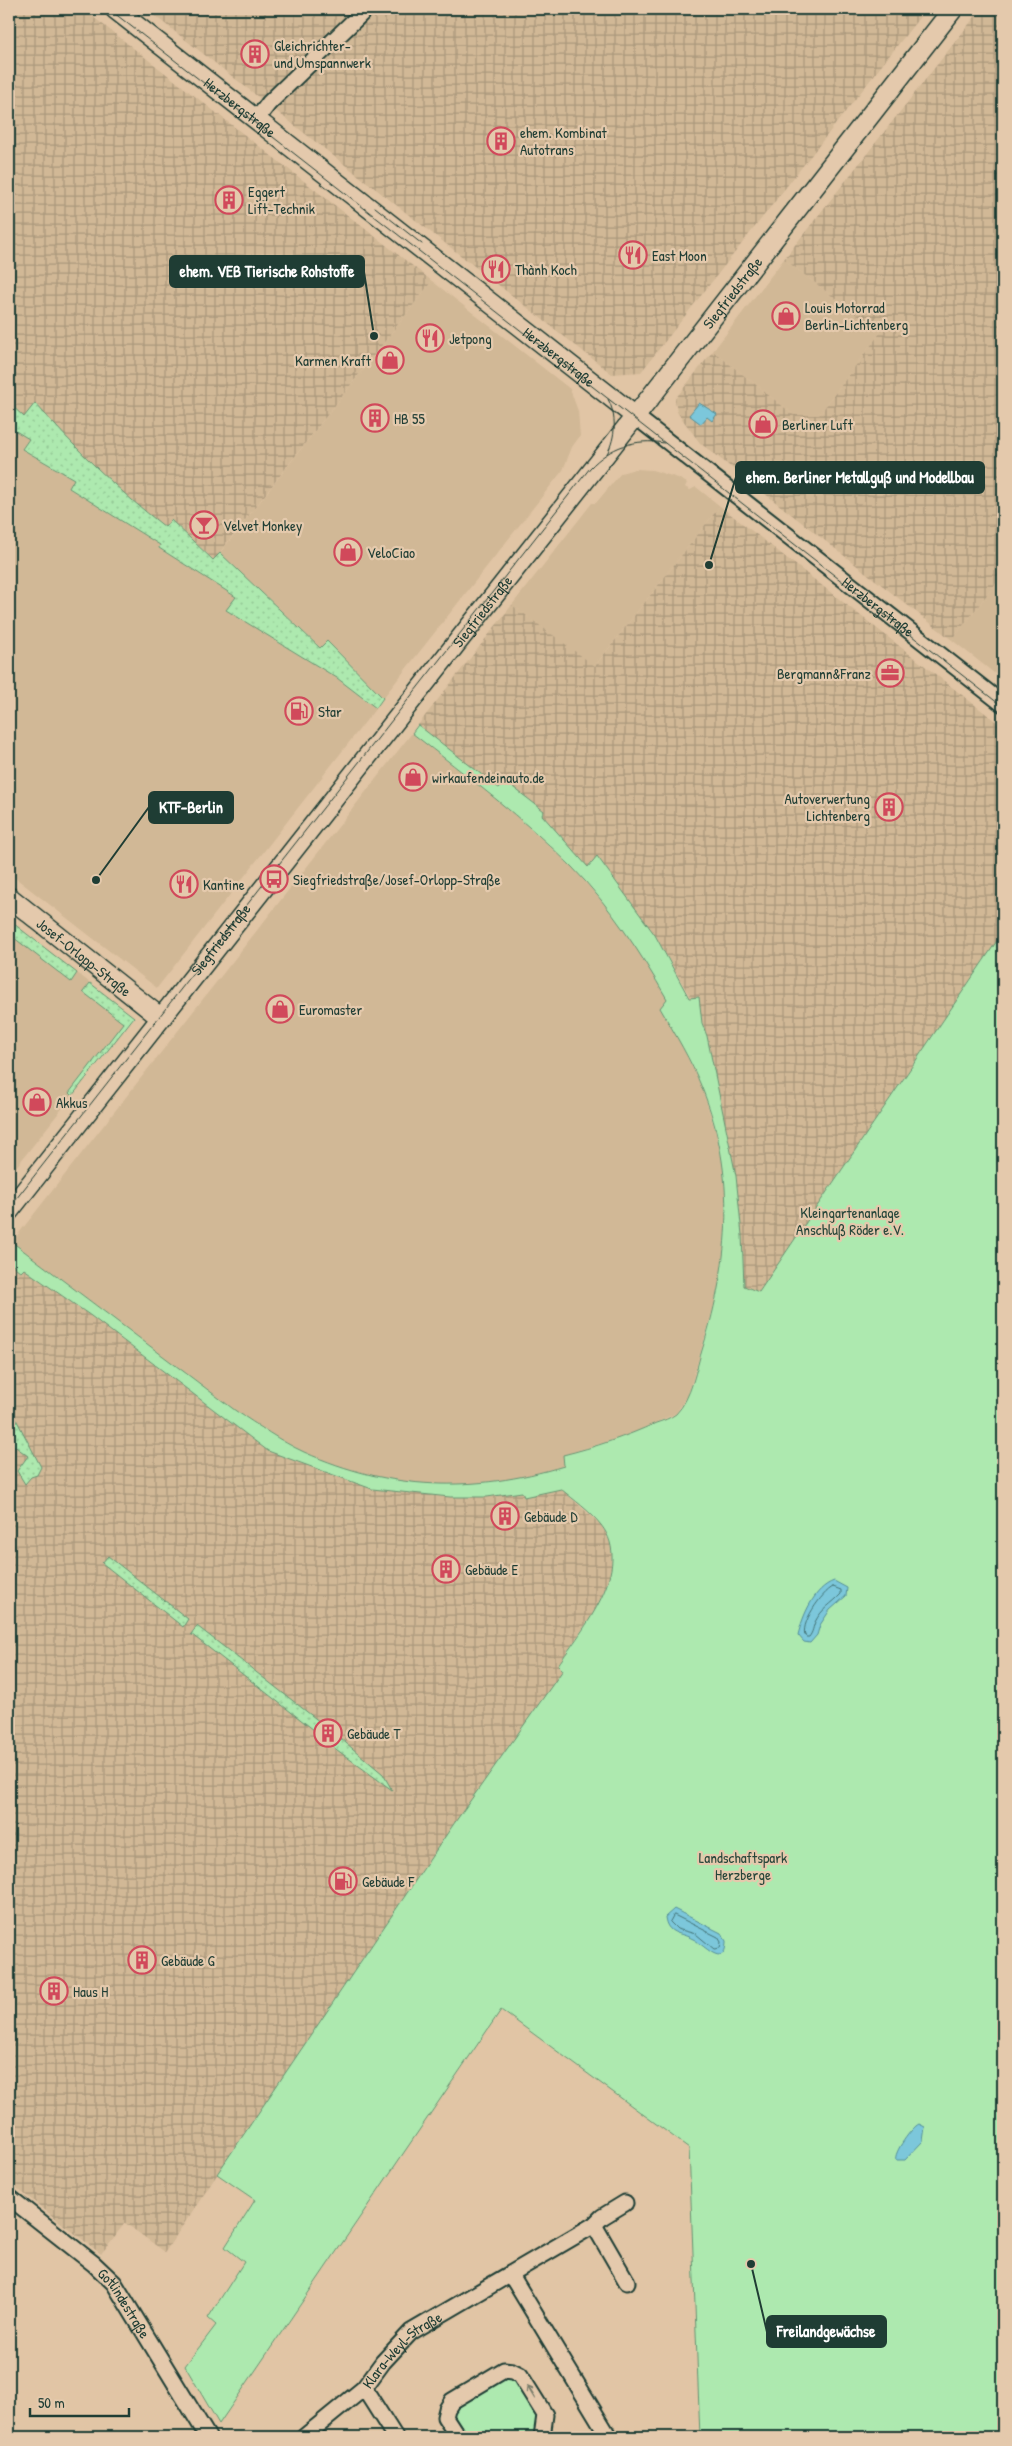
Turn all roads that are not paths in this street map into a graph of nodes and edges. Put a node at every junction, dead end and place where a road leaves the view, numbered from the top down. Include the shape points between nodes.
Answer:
1 (115, 9) edge
2 (366, 9) edge
3 (953, 9) edge
4 (256, 120) junction
5 (635, 416) junction
6 (1003, 704) edge
7 (9, 897) edge
8 (161, 1018) junction
9 (9, 1211) edge
10 (9, 2197) edge
11 (625, 2203) dead end
12 (594, 2226) junction
13 (511, 2275) junction
14 (627, 2282) dead end
15 (364, 2388) junction
16 (208, 2437) edge
17 (304, 2437) edge
18 (395, 2437) edge
19 (458, 2437) edge
20 (542, 2437) edge
21 (609, 2437) edge

1 - 4 street, Herzbergstraße
2 - 4 street via 269,103
3 - 5 street, Siegfriedstraße
4 - 5 street, Herzbergstraße
5 - 6 street, Herzbergstraße
5 - 8 street, Siegfriedstraße
7 - 8 street, Josef-Orlopp-Straße
8 - 9 street, Siegfriedstraße
10 - 16 street, Gotlindestraße via 114,2283
11 - 12 street, Klara-Weyl-Straße
12 - 13 street, Klara-Weyl-Straße
12 - 14 street
13 - 15 street, Klara-Weyl-Straße via 411,2332
13 - 21 street
15 - 17 street, Klara-Weyl-Straße
15 - 18 street
20 -> 19 street via 545,2415 520,2375 504,2370 452,2401 445,2417

